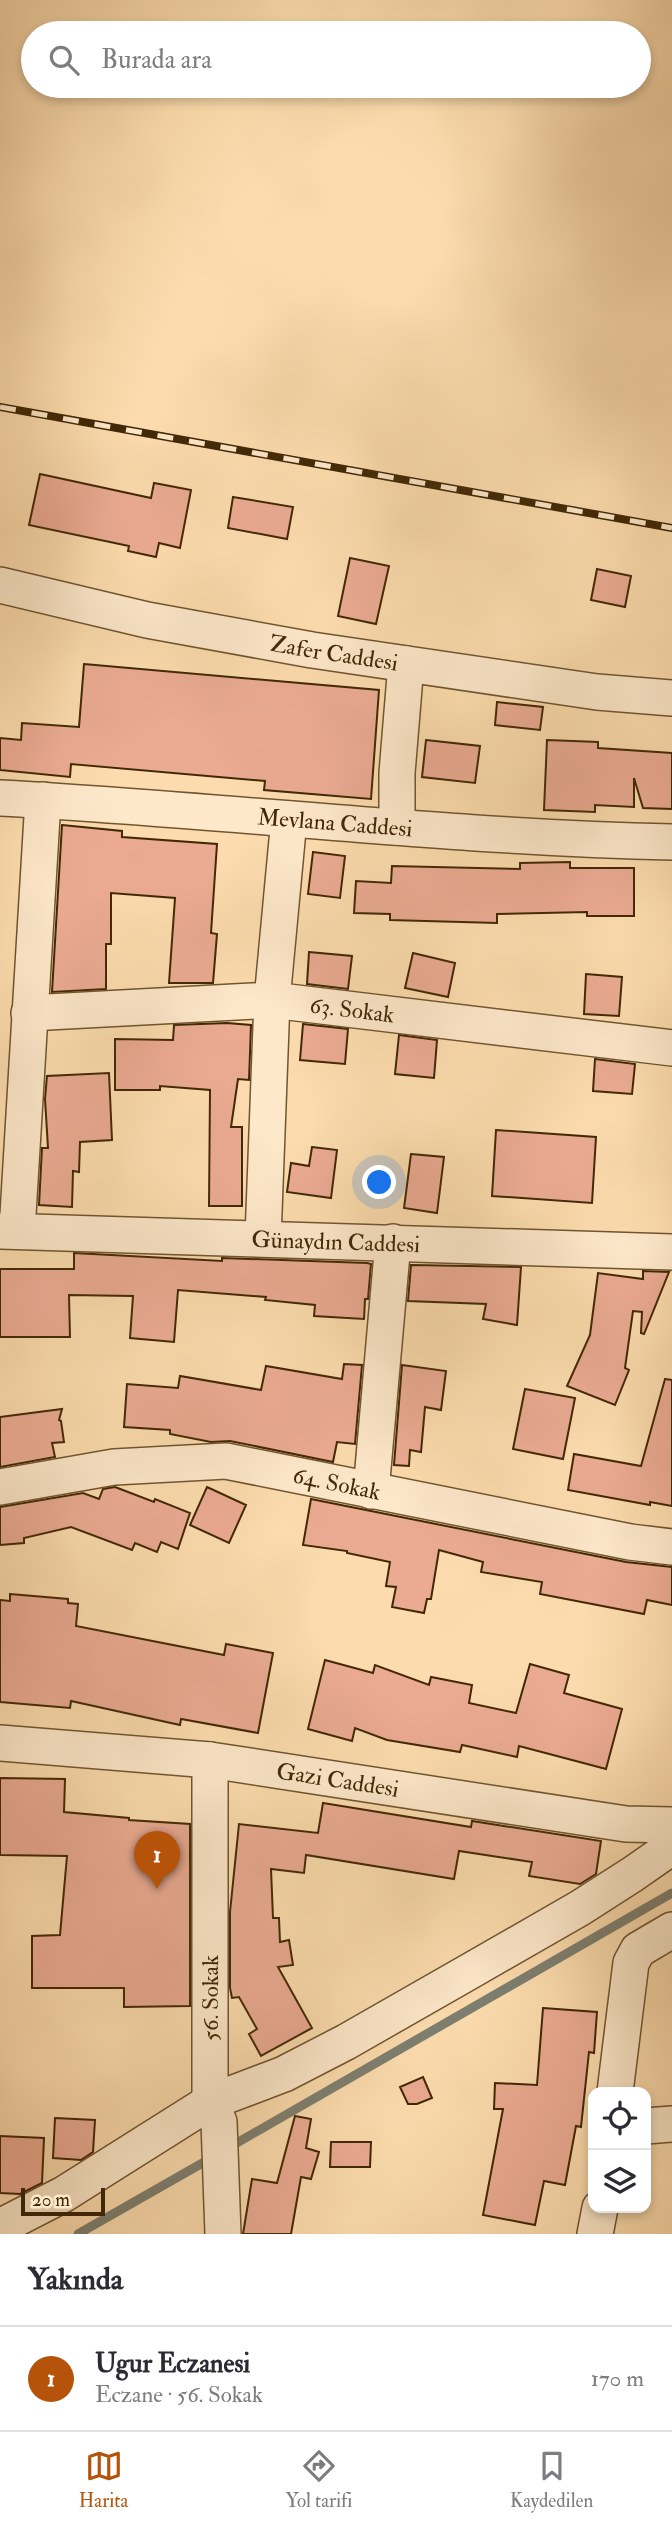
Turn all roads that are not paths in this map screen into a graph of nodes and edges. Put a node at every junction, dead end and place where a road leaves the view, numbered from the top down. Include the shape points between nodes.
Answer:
1 (0, 585) edge
2 (406, 664) junction
3 (672, 698) edge
4 (0, 798) edge
5 (43, 800) junction
6 (289, 818) junction
7 (397, 827) junction
8 (672, 842) edge
9 (272, 1000) junction
10 (29, 1013) junction
11 (672, 1048) edge
12 (8, 1231) edge
13 (262, 1238) junction
14 (393, 1242) junction
15 (672, 1252) edge
16 (0, 1487) edge
17 (372, 1491) junction
18 (672, 1547) edge
19 (0, 1743) edge
20 (210, 1759) junction
21 (672, 1825) edge
22 (672, 1840) edge
23 (672, 1930) edge
24 (616, 2087) edge
25 (215, 2112) junction
26 (672, 2124) edge
27 (651, 2126) edge
28 (599, 2213) edge
29 (0, 2227) edge
30 (223, 2234) edge
31 (595, 2234) edge

1 - 2 street, Zafer Caddesi via 147,620
2 - 3 street, Zafer Caddesi via 597,692
2 - 7 street
4 - 5 street, Mevlana Caddesi
5 - 6 street, Mevlana Caddesi
5 - 10 street
6 - 7 street, Mevlana Caddesi
6 - 9 street
7 - 8 street, Mevlana Caddesi
9 - 10 street, 63. Sokak
9 - 11 street, 63. Sokak
9 - 13 street
10 - 12 street
12 - 13 street, Günaydın Caddesi
13 - 14 street, Günaydın Caddesi
14 - 15 street, Günaydın Caddesi
14 - 17 street
16 - 17 street, 64. Sokak via 114,1467 226,1461
17 - 18 street, 64. Sokak
19 - 20 street, Gazi Caddesi
20 - 21 street, Gazi Caddesi via 626,1824
20 - 25 street, 56. Sokak
22 - 25 street via 663,1853 580,1908
23 - 24 street via 638,1950 631,1963
25 - 29 street
25 - 30 street, 56. Sokak
26 - 27 street
28 - 31 street

